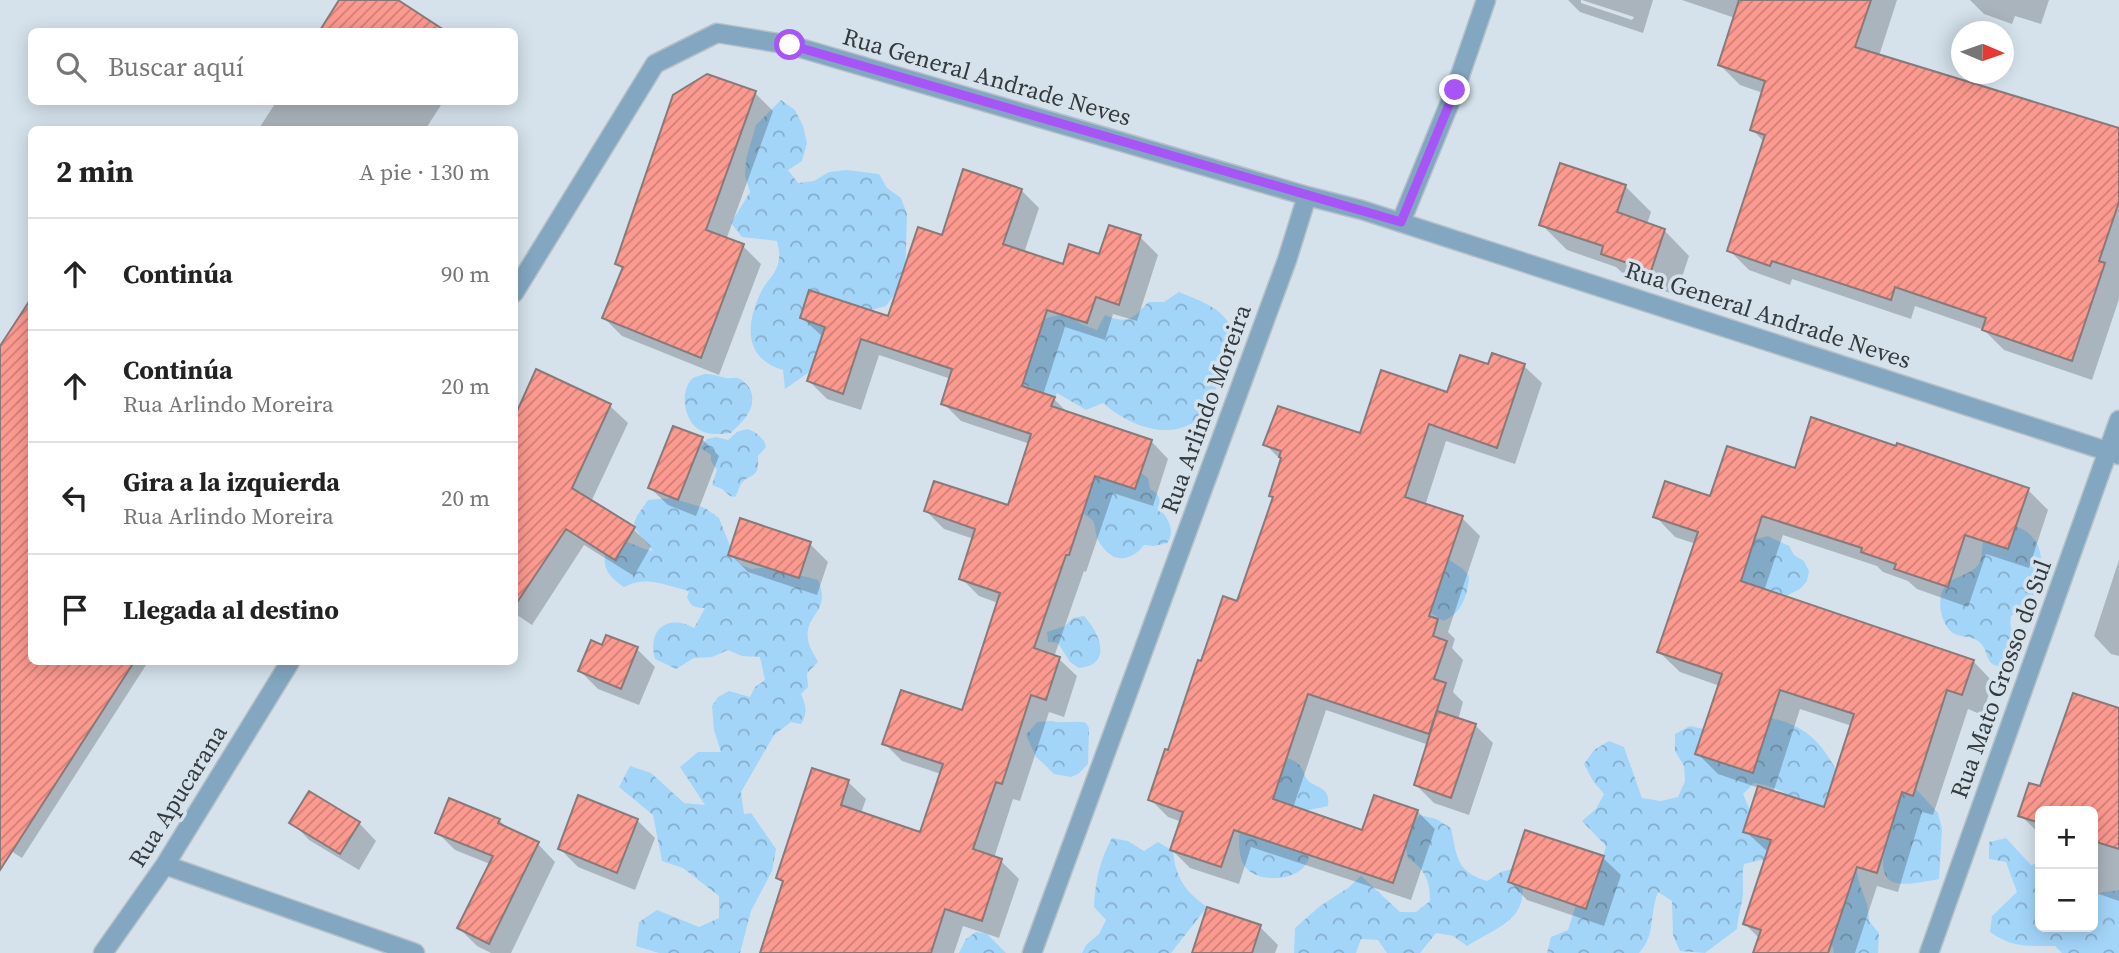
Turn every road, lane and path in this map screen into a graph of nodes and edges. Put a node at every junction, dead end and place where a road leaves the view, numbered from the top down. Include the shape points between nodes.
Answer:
1 (1486, 0) edge
2 (1307, 196) junction
3 (1401, 222) junction
4 (518, 287) edge
5 (2119, 420) edge
6 (2114, 453) edge
7 (288, 665) edge
8 (165, 865) junction
9 (103, 953) edge
10 (415, 953) edge
11 (1032, 953) edge
12 (1929, 953) edge

1 - 3 street
2 - 3 street
2 - 4 street, Rua General Andrade Neves via 790,45 717,33 655,64
2 - 11 street, Rua Arlindo Moreira
3 - 6 street, Rua General Andrade Neves
5 - 6 street, Rua Mato Grosso do Sul
6 - 12 street, Rua Mato Grosso do Sul
7 - 8 street, Rua Apucarana
8 - 9 street, Rua Apucarana
8 - 10 street

